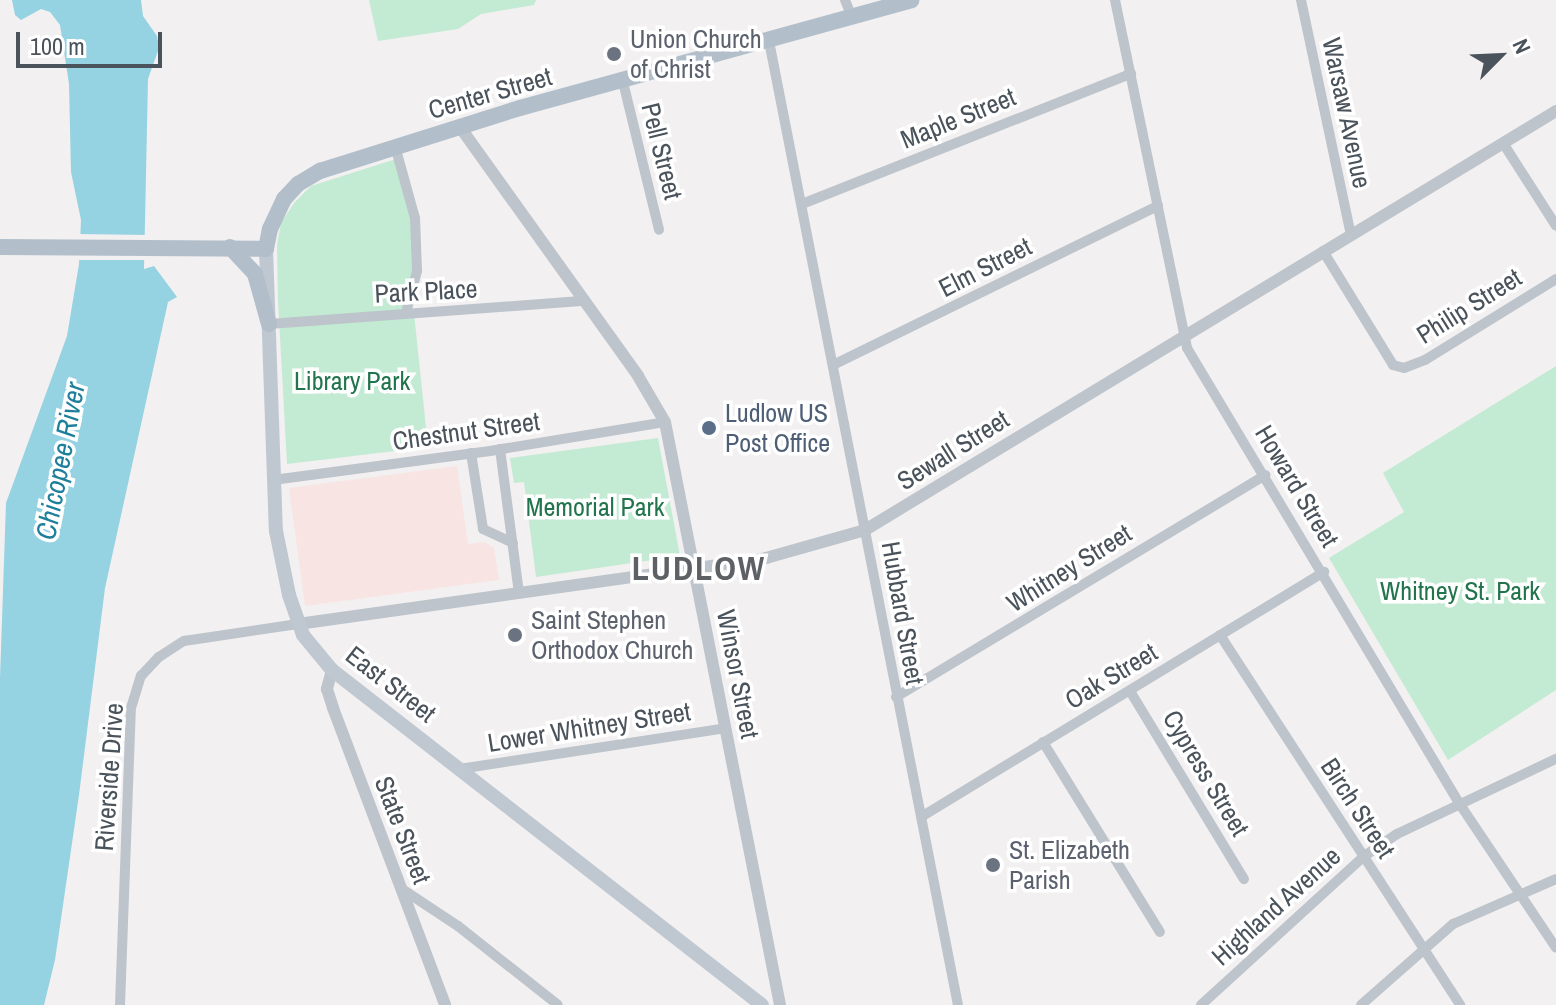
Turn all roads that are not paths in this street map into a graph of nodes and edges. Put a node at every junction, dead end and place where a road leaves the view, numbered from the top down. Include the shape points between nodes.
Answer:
1 (845, 0) edge
2 (911, 0) edge
3 (1301, 0) edge
4 (1116, 1) edge
5 (852, 17) junction
6 (769, 41) junction
7 (1131, 74) junction
8 (623, 82) junction
9 (1556, 111) edge
10 (460, 127) junction
11 (1503, 143) junction
12 (395, 146) junction
13 (284, 199) junction
14 (802, 204) junction
15 (1158, 206) junction
16 (1556, 226) edge
17 (659, 230) dead end
18 (0, 231) edge
19 (1351, 235) junction
20 (37, 246) junction
21 (0, 247) edge
22 (230, 247) junction
23 (266, 249) junction
24 (1323, 251) junction
25 (1556, 279) edge
26 (584, 301) junction
27 (406, 313) junction
28 (269, 324) junction
29 (1184, 335) junction
30 (833, 365) junction
31 (665, 422) junction
32 (500, 449) junction
33 (471, 453) junction
34 (1265, 475) junction
35 (273, 480) junction
36 (865, 530) junction
37 (513, 543) junction
38 (695, 569) junction
39 (1324, 572) junction
40 (519, 594) junction
41 (298, 624) junction
42 (1220, 635) junction
43 (332, 670) junction
44 (1130, 691) junction
45 (896, 697) junction
46 (726, 728) junction
47 (1043, 742) junction
48 (1556, 759) edge
49 (459, 769) junction
50 (1459, 803) junction
51 (921, 817) junction
52 (1363, 857) junction
53 (1244, 879) dead end
54 (1556, 879) edge
55 (402, 889) junction
56 (1522, 894) junction
57 (1160, 932) dead end
58 (1556, 948) edge
59 (1424, 949) junction
60 (1365, 1004) edge
61 (120, 1005) edge
62 (445, 1005) edge
63 (558, 1005) edge
64 (762, 1005) edge
65 (780, 1005) edge
66 (958, 1005) edge
67 (1201, 1005) edge
68 (1460, 1005) edge

1 - 5 street
2 - 5 main road, Center Street
3 - 19 street, Warsaw Avenue
4 - 7 street, Howard Street
5 - 6 main road, Center Street
6 - 8 main road, Center Street
6 - 14 street, Hubbard Street
7 - 14 street, Maple Street
7 - 15 street, Howard Street
8 - 10 main road, Center Street
8 - 17 street, Pell Street
9 - 11 street, Sewall Street
10 - 12 main road, Center Street
10 - 26 street, Winsor Street
11 - 16 street
11 - 19 street, Sewall Street
12 - 13 main road, Center Street via 320,171
12 - 27 street via 415,218 417,271
13 - 22 main road via 254,234
13 - 23 main road, Center Street
14 - 30 street, Hubbard Street
15 - 29 street, Howard Street
15 - 30 street, Elm Street
18 - 20 main road
19 - 24 street, Sewall Street
20 - 21 main road
20 - 22 main road
22 - 23 main road
22 - 28 main road via 255,274
23 - 28 main road, East Street
24 - 25 street, Philip Street via 1393,365 1404,368
24 - 29 street, Sewall Street
26 - 27 street, Park Place
26 - 31 street, Winsor Street
27 - 28 street, Park Place
28 - 35 main road, East Street
29 - 34 street, Howard Street
29 - 36 street, Sewall Street
30 - 36 street, Hubbard Street
31 - 32 street, Chestnut Street
31 - 38 street, Winsor Street
32 - 33 street, Chestnut Street
32 - 37 street
33 - 35 street, Chestnut Street
33 - 37 street via 483,529
34 - 39 street, Howard Street
34 - 45 street, Whitney Street
35 - 41 main road, East Street via 280,559
36 - 38 street, Sewall Street via 805,549
36 - 45 street, Hubbard Street
37 - 40 street
38 - 40 street, Sewall Street
38 - 46 street, Winsor Street
39 - 42 street, Oak Street
39 - 50 street, Howard Street
40 - 41 street, Sewall Street
41 - 43 main road, East Street
41 - 61 street, Riverside Drive via 184,641 141,676 131,708
42 - 44 street, Oak Street
42 - 52 street, Birch Street
43 - 49 main road, East Street
43 - 55 street, State Street via 329,695
44 - 47 street, Oak Street
44 - 53 street, Cypress Street
45 - 51 street, Hubbard Street
46 - 49 street, Lower Whitney Street
46 - 65 street, Winsor Street
47 - 51 street, Oak Street
47 - 57 street
48 - 50 street, Highland Avenue
49 - 64 main road, East Street
50 - 52 street, Highland Avenue
50 - 56 street, Howard Street
51 - 66 street, Hubbard Street
52 - 59 street, Birch Street
52 - 67 street, Highland Avenue
54 - 56 street
55 - 62 street, State Street
55 - 63 street
56 - 58 street, Howard Street
56 - 59 street via 1453,924
59 - 60 street
59 - 68 street, Birch Street

